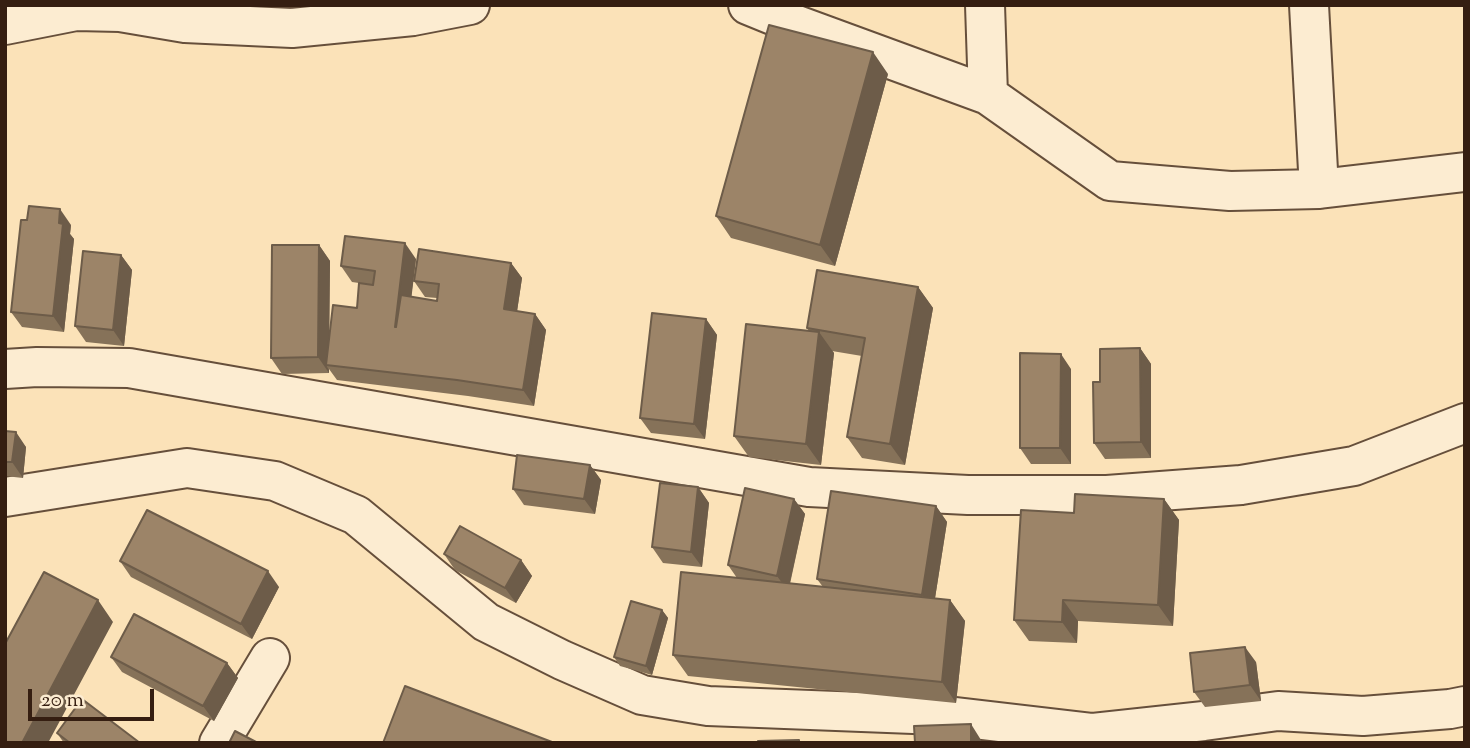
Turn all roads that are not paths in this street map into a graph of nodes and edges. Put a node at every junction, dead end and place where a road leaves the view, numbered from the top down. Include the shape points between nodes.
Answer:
1 (470, 5) edge
2 (748, 5) edge
3 (985, 5) edge
4 (1309, 5) edge
5 (5, 25) edge
6 (988, 95) junction
7 (1465, 172) edge
8 (1319, 190) junction
9 (5, 369) edge
10 (1465, 423) edge
11 (5, 497) edge
12 (270, 658) dead end
13 (1457, 708) edge
14 (219, 743) edge
15 (1361, 743) edge

1 - 5 street via 413,16 292,28 76,11
2 - 6 street
3 - 6 street
4 - 8 street
6 - 8 street via 1110,181 1230,191
7 - 8 street
9 - 10 street via 129,368 809,487 968,495 1107,495 1241,485 1354,466
11 - 13 street via 187,468 275,481 356,515 486,622 642,695 708,706 939,715 1093,733 1278,711 1363,716
12 - 14 street
13 - 15 street

